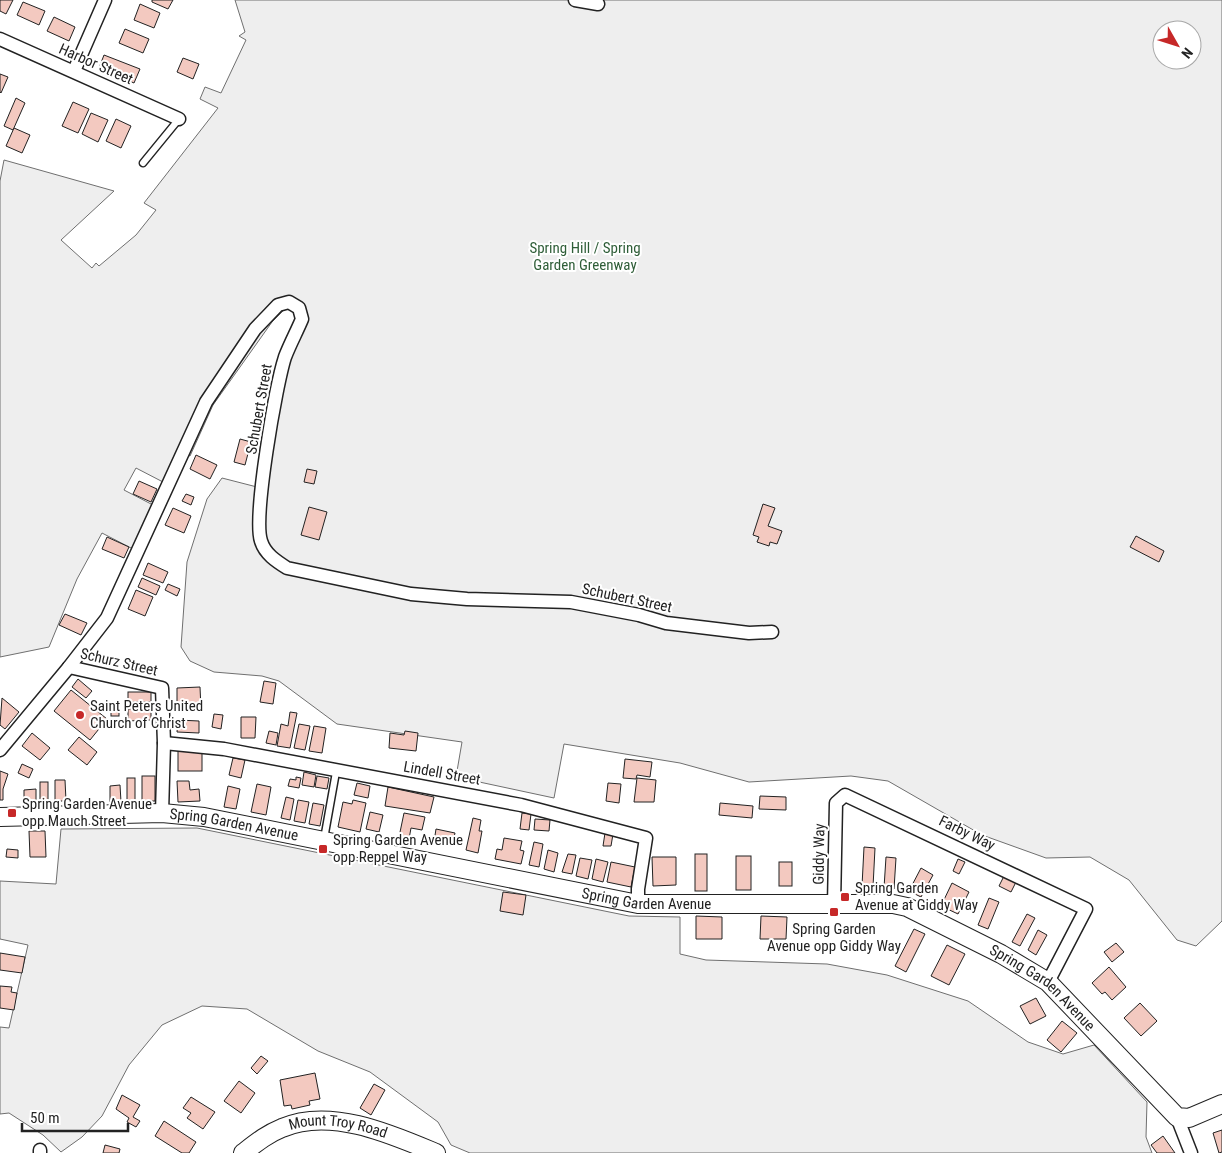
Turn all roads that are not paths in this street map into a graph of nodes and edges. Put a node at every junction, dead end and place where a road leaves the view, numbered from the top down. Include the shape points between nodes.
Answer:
1 (106, 0) edge
2 (575, 0) edge
3 (598, 4) dead end
4 (0, 39) edge
5 (74, 71) junction
6 (179, 119) joint
7 (142, 163) dead end
8 (772, 632) dead end
9 (69, 667) junction
10 (164, 742) junction
11 (0, 750) edge
12 (336, 772) junction
13 (836, 803) joint
14 (162, 813) junction
15 (0, 817) edge
16 (324, 842) junction
17 (638, 904) junction
18 (834, 905) junction
19 (1048, 982) junction
20 (1222, 1104) edge
21 (1177, 1117) junction
22 (244, 1153) edge
23 (436, 1153) edge
24 (1191, 1153) edge

1 - 5 street
2 - 3 street
4 - 5 street, Harbor Street
5 - 6 street, Harbor Street
6 - 7 lane
8 - 9 street, Schubert Street via 749,633 666,623 571,602 411,594 287,568 275,561 261,541 259,522 268,441 285,357 302,318 299,308 289,302 278,306 254,329 206,402 107,618
9 - 10 street, Schurz Street via 162,688
9 - 11 street, Schubert Street
10 - 12 street, Lindell Street via 224,749
10 - 14 street
12 - 16 lane
12 - 17 street, Lindell Street via 521,804 646,838
13 - 18 street, Giddy Way
13 - 19 street, Farby Way via 845,795 853,797 1086,908
14 - 15 street, Spring Garden Avenue
14 - 16 street, Spring Garden Avenue via 204,817
16 - 17 street, Spring Garden Avenue
17 - 18 street, Spring Garden Avenue
18 - 19 street, Spring Garden Avenue via 893,904 906,907 1001,954
19 - 21 street, Spring Garden Avenue
20 - 21 street via 1188,1118
21 - 24 street
22 - 23 street, Mount Troy Road via 263,1137 283,1127 307,1121 327,1121 396,1137

